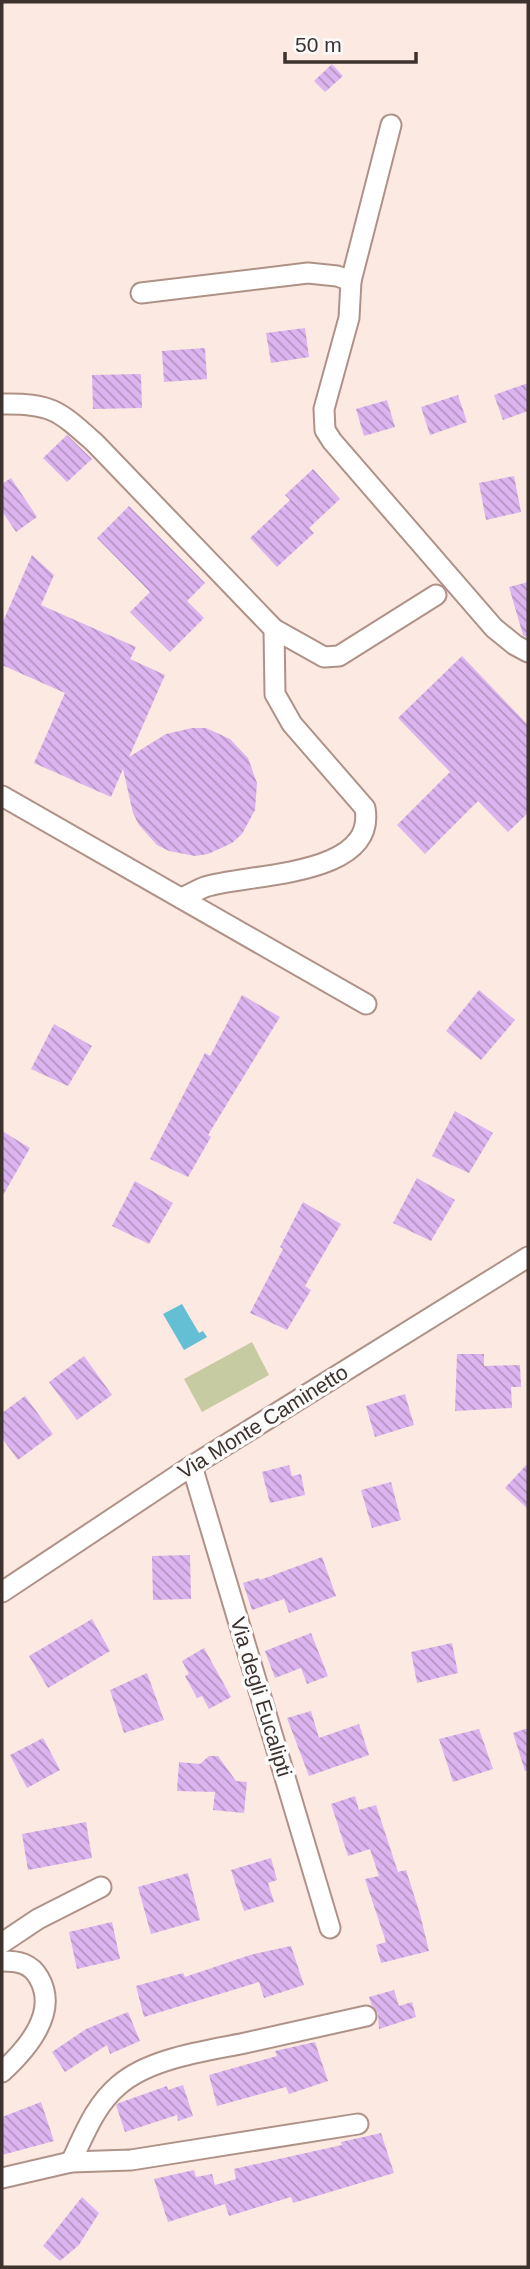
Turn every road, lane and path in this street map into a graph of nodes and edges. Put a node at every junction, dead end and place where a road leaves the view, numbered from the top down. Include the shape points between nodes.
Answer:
1 (391, 125) dead end
2 (351, 281) junction
3 (141, 293) dead end
4 (2, 404) edge
5 (436, 595) dead end
6 (274, 629) junction
7 (528, 652) edge
8 (2, 796) edge
9 (181, 898) junction
10 (366, 1004) dead end
11 (528, 1257) edge
12 (192, 1466) junction
13 (2, 1592) edge
14 (101, 1887) dead end
15 (330, 1927) dead end
16 (2, 1943) edge
17 (2, 1961) edge
18 (366, 2016) dead end
19 (2, 2072) edge
20 (358, 2124) dead end
21 (71, 2162) junction
22 (2, 2178) edge

1 - 2 street
2 - 3 street via 307,273
2 - 7 street via 348,318 324,409 328,436 494,628
4 - 6 street via 41,405 65,416
5 - 6 street via 339,656 324,657
6 - 9 street via 275,695 292,724 365,808 368,822 354,846 323,865 206,887
8 - 9 street
9 - 10 street
11 - 12 street, Via Monte Caminetto
12 - 13 street, Via Monte Caminetto
12 - 15 street, Via degli Eucalipti
14 - 16 street
17 - 19 street via 20,1962 34,1970 46,2004 35,2034
18 - 21 street via 180,2057 135,2075 104,2101
20 - 21 street via 131,2160
21 - 22 street

